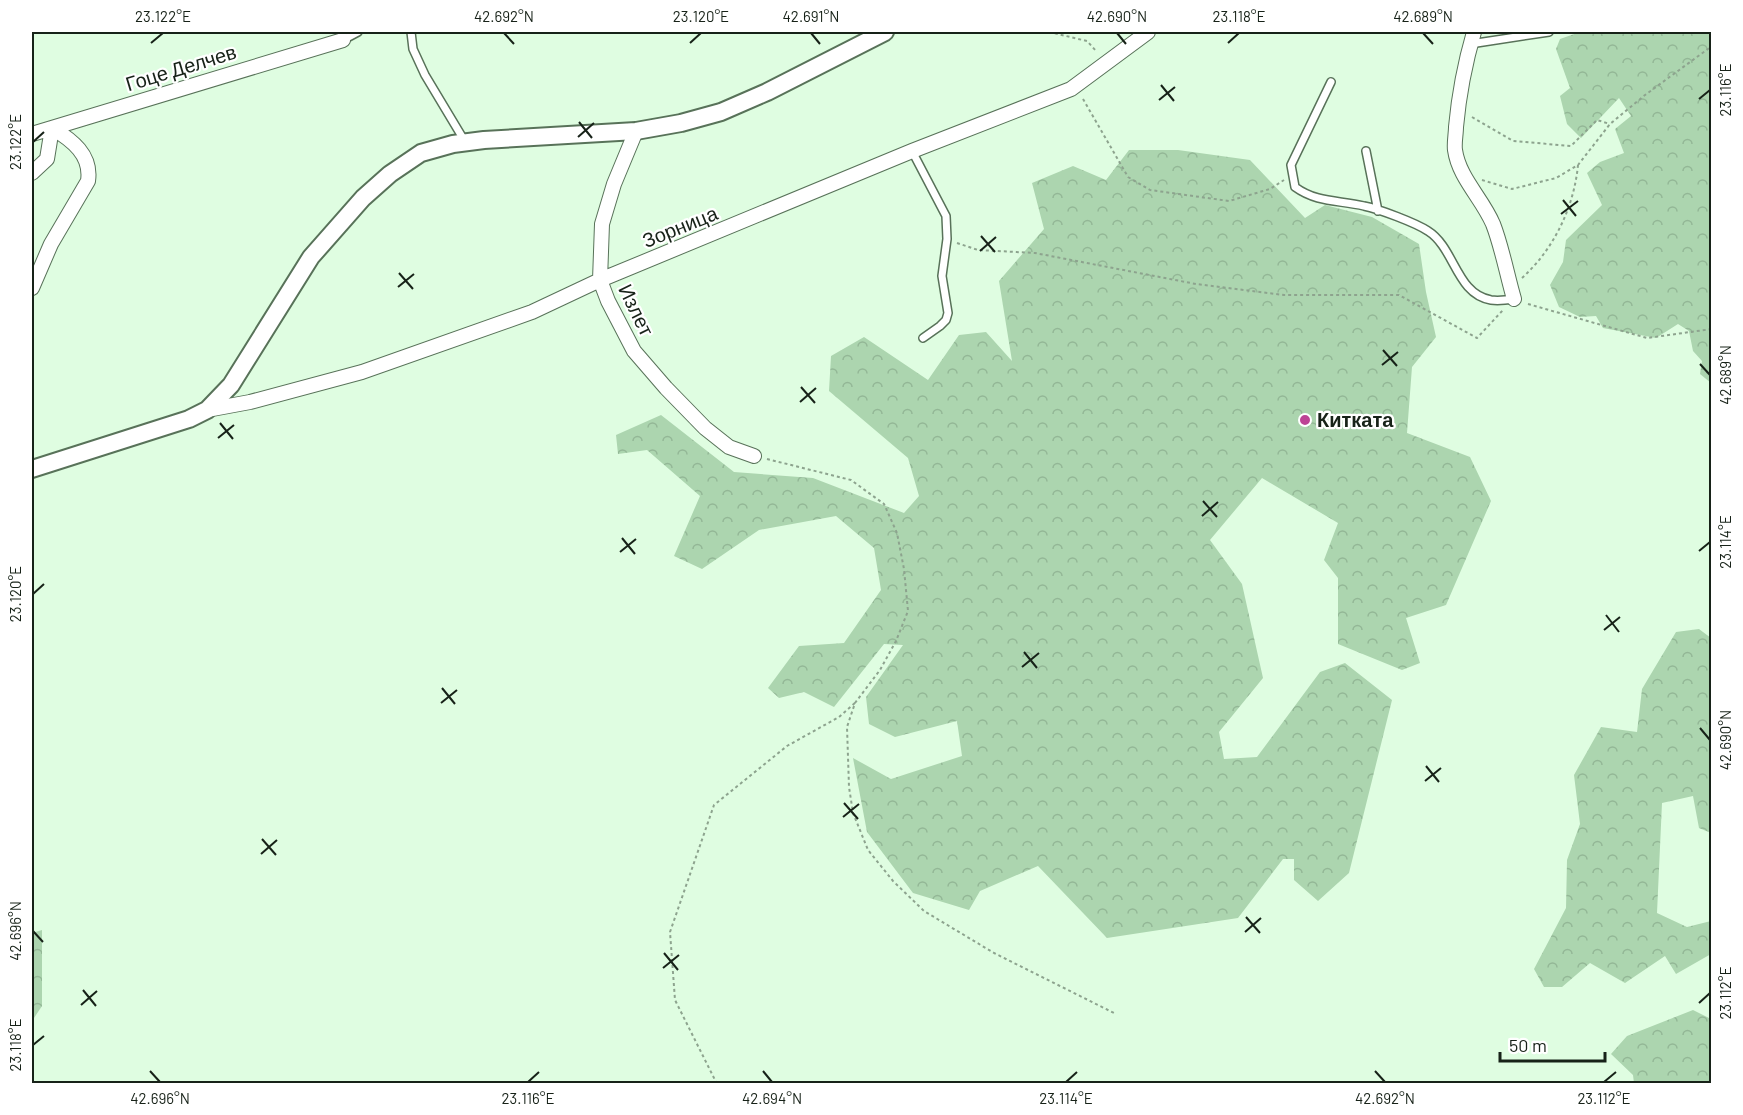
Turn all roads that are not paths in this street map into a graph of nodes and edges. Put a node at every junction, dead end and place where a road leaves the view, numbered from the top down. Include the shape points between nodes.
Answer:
1 (358, 32) edge
2 (411, 32) edge
3 (885, 32) edge
4 (1148, 32) edge
5 (1549, 32) edge
6 (1472, 38) edge
7 (343, 40) joint
8 (1331, 82) dead end
9 (52, 128) junction
10 (636, 131) junction
11 (32, 134) edge
12 (465, 143) junction
13 (912, 151) junction
14 (1366, 151) dead end
15 (32, 173) edge
16 (1378, 211) junction
17 (600, 280) junction
18 (32, 288) edge
19 (1512, 294) joint
20 (924, 338) dead end
21 (207, 410) junction
22 (754, 456) road end
23 (32, 469) edge

1 - 7 lane
2 - 12 lane via 412,49
3 - 10 street via 721,112
4 - 13 street, Зорница via 1071,89
5 - 6 lane
6 - 19 street via 1463,72 1455,147 1464,174 1493,225
7 - 9 street, Гоце Делчев
8 - 16 lane via 1291,165 1295,187 1308,196
9 - 11 street, Гоце Делчев
9 - 15 street via 47,159
9 - 18 street via 73,142 90,171 88,182 51,244
10 - 12 street
10 - 17 street, Излет via 602,224
12 - 21 street via 421,153 363,198 311,256 231,385
13 - 17 street, Зорница
13 - 20 lane via 946,216 942,276 948,313 946,320
14 - 16 lane
16 - 19 lane via 1435,236 1471,290 1490,300
17 - 21 street, Зорница via 532,312 362,372
17 - 22 street, Излет via 626,339 666,388 729,447
21 - 23 street

